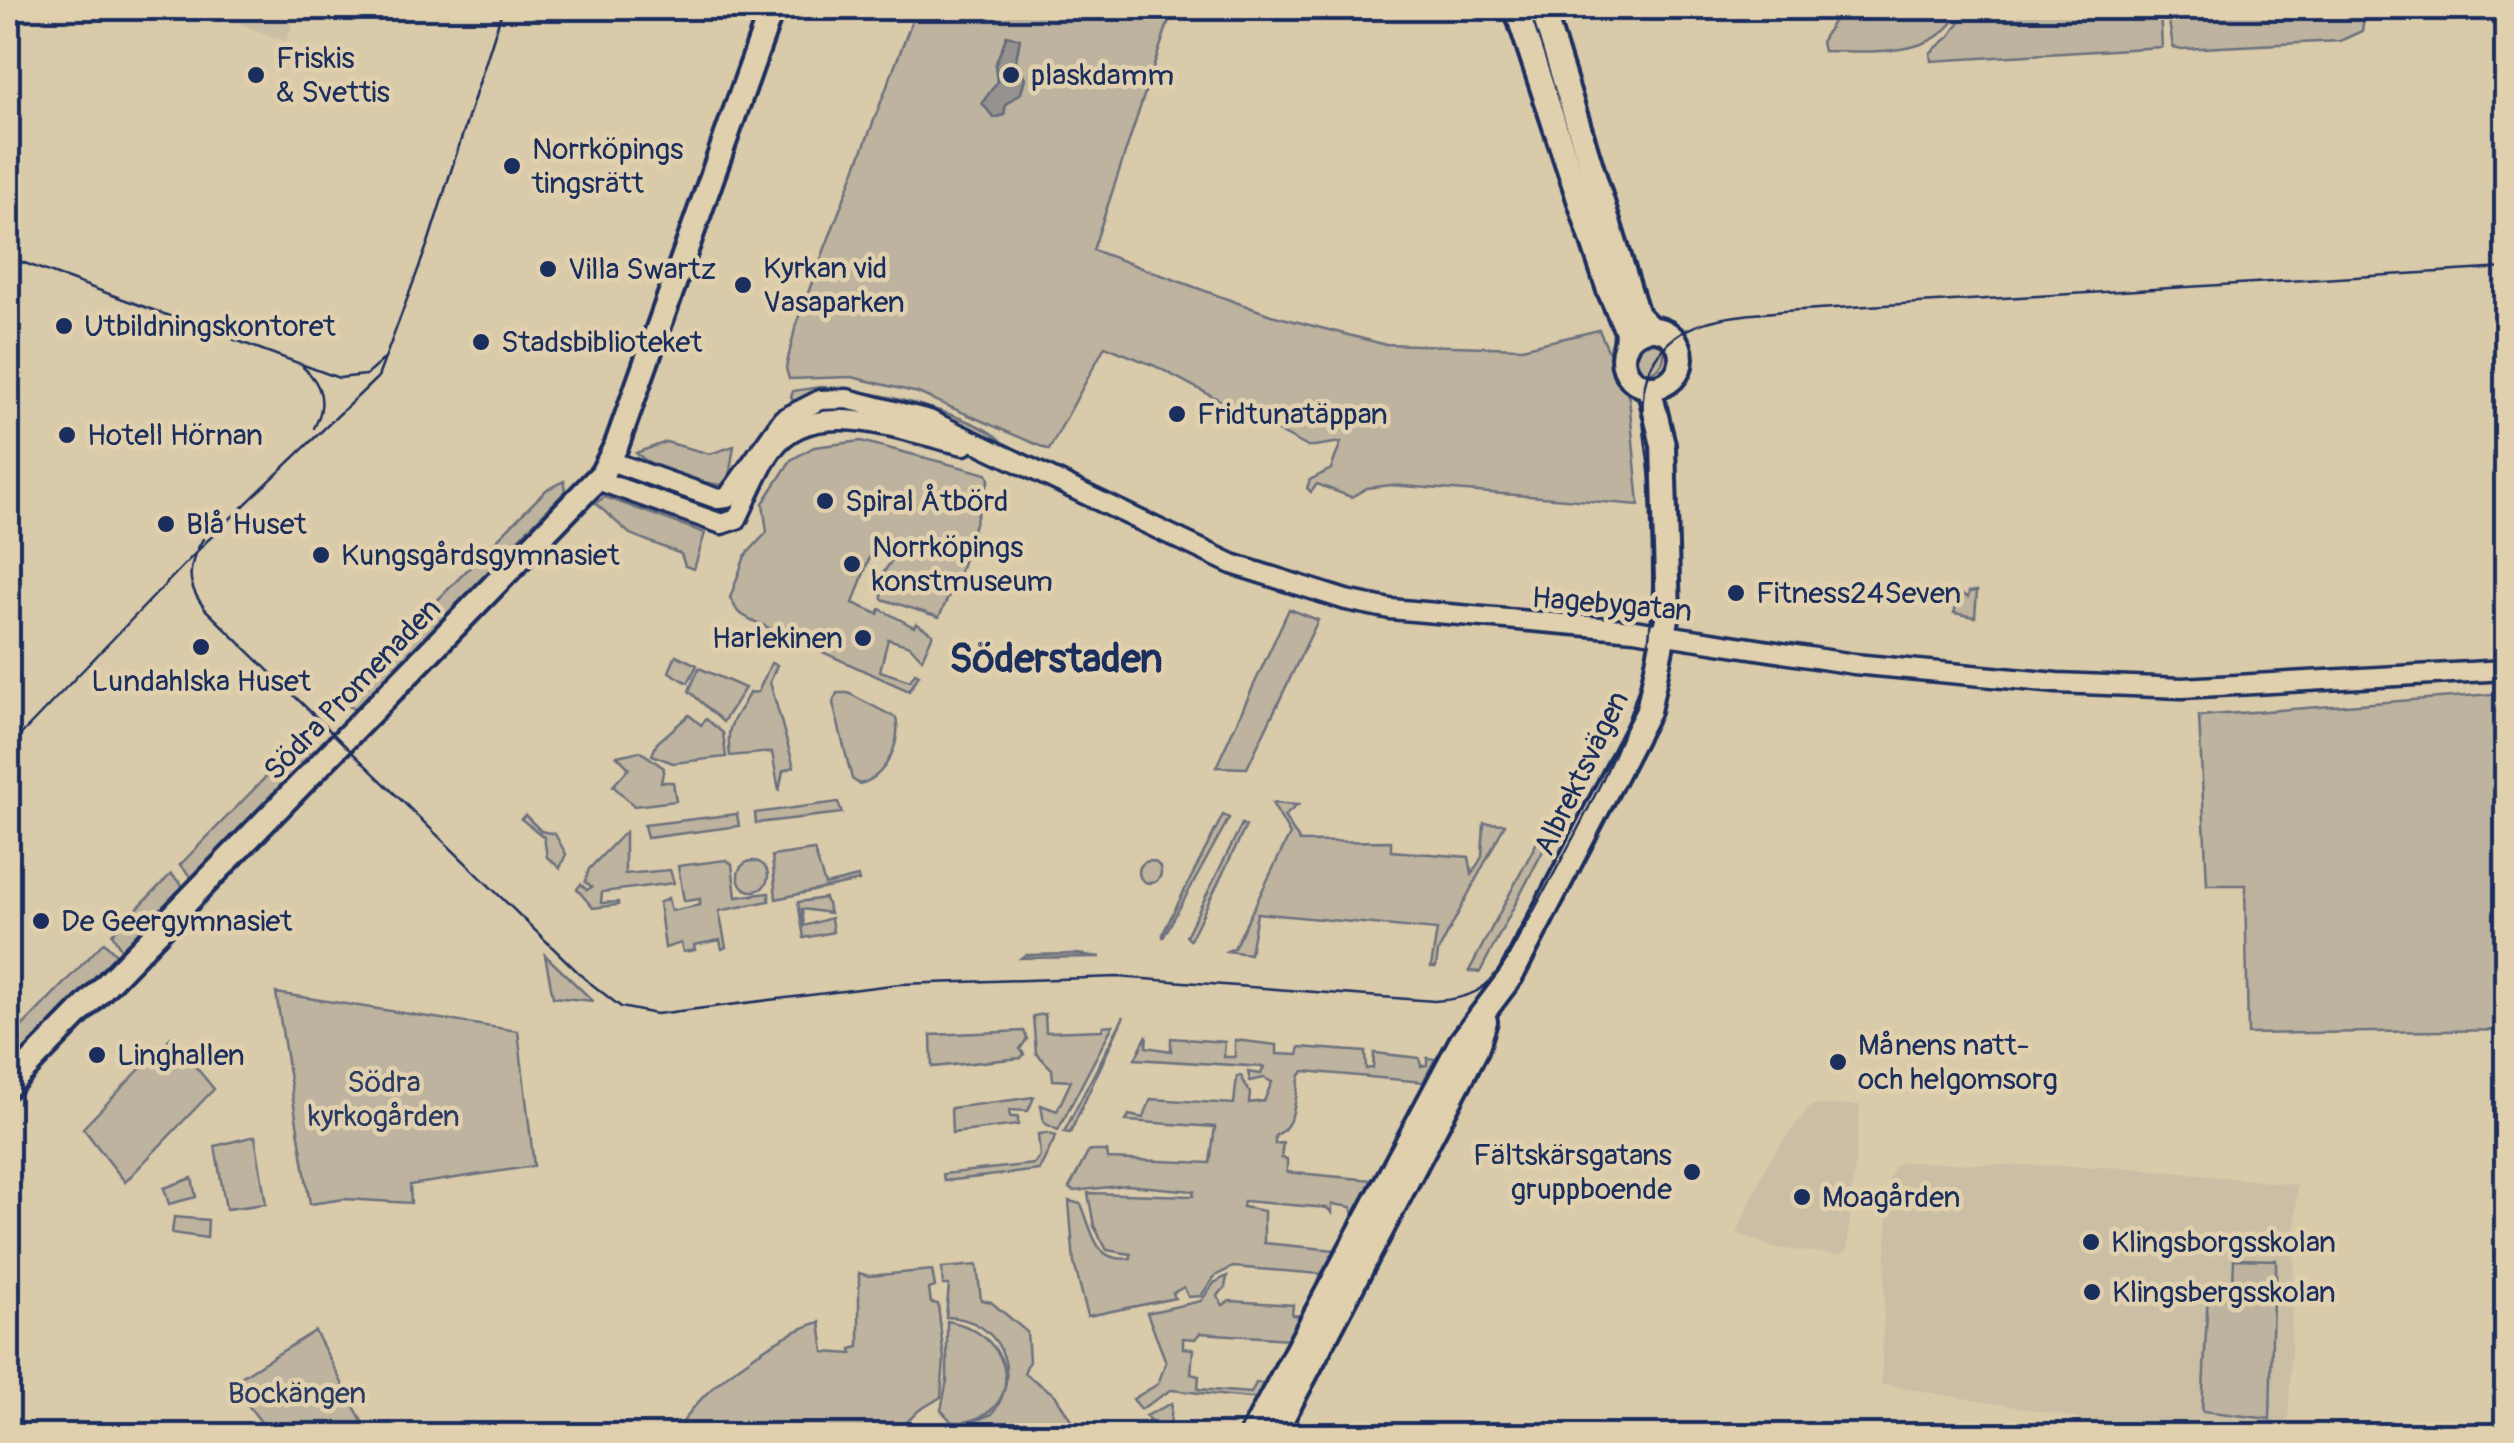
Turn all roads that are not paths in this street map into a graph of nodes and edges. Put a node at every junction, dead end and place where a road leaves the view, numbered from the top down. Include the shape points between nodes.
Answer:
1 (772, 8) edge
2 (1516, 8) edge
3 (1542, 8) edge
4 (1651, 328) junction
5 (1626, 346) junction
6 (1659, 384) junction
7 (981, 448) junction
8 (603, 470) junction
9 (1666, 634) junction
10 (2506, 670) edge
11 (1488, 1008) junction
12 (8, 1086) edge
13 (1251, 1436) edge
14 (1273, 1436) edge

1 - 8 main road, Södra Promenaden
2 - 5 main road via 1627,331
3 - 4 main road via 1637,315
4 - 5 main road
4 - 6 main road via 1666,332 1678,347 1680,366
5 - 6 main road via 1625,370 1636,384
6 - 9 main road, Albrektsvägen
7 - 8 street, Hagebygatan via 898,410 820,400 782,419 727,498
7 - 8 street, Hagebygatan via 864,422 812,422 773,449 737,520 722,524
7 - 9 street, Hagebygatan via 1232,564 1346,600
8 - 12 main road, Södra Promenaden
9 - 10 street, Hagebygatan via 1854,664 2057,684 2182,688
9 - 11 main road, Albrektsvägen via 1639,730
11 - 13 main road, Albrektsvägen via 1450,1062
11 - 14 main road, Albrektsvägen via 1476,1050

